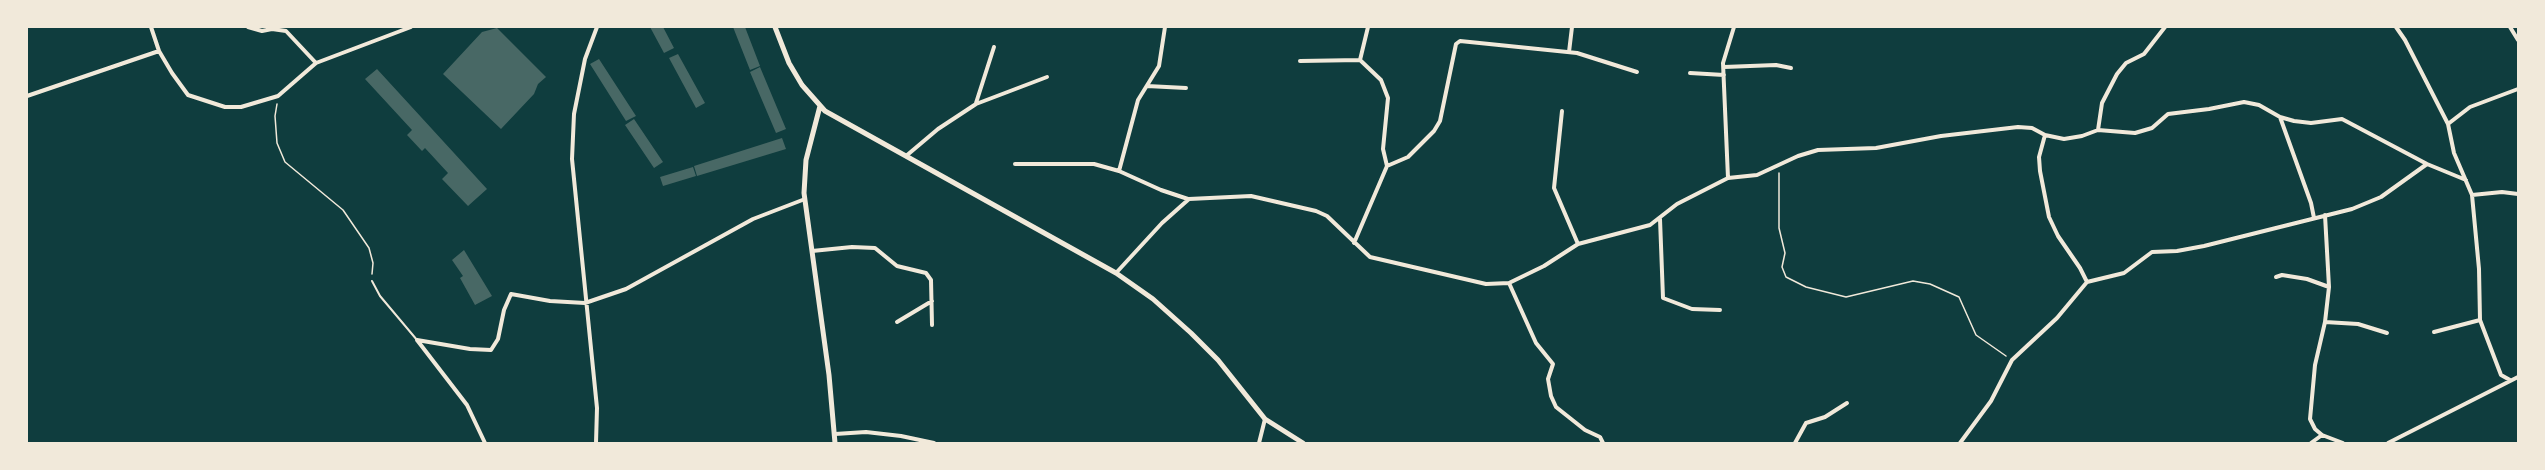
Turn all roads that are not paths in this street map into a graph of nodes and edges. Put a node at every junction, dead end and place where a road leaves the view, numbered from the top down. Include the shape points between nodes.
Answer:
1 (151, 27) edge
2 (249, 27) edge
3 (411, 27) edge
4 (597, 27) edge
5 (775, 27) edge
6 (1165, 27) edge
7 (1368, 27) edge
8 (1572, 27) edge
9 (1734, 27) edge
10 (2165, 27) edge
11 (2396, 27) edge
12 (2510, 27) edge
13 (2518, 40) edge
14 (993, 47) dead end
15 (159, 51) junction
16 (1569, 52) junction
17 (1360, 60) junction
18 (1300, 61) dead end
19 (316, 63) junction
20 (1724, 68) junction
21 (1791, 68) dead end
22 (1637, 72) dead end
23 (1690, 73) dead end
24 (1724, 75) junction
25 (1047, 77) dead end
26 (1147, 86) junction
27 (1186, 88) dead end
28 (2518, 89) edge
29 (27, 96) edge
30 (976, 104) junction
31 (820, 106) junction
32 (1562, 111) dead end
33 (2280, 117) junction
34 (2448, 124) junction
35 (2098, 130) junction
36 (2045, 135) junction
37 (906, 156) junction
38 (1015, 164) dead end
39 (2427, 164) junction
40 (1387, 166) junction
41 (1119, 171) junction
42 (1728, 178) junction
43 (2466, 180) junction
44 (2518, 194) edge
45 (2472, 195) junction
46 (1189, 199) junction
47 (805, 200) junction
48 (2325, 215) junction
49 (2314, 218) junction
50 (1660, 219) junction
51 (1353, 243) junction
52 (1578, 243) junction
53 (812, 251) junction
54 (1116, 273) junction
55 (2276, 277) dead end
56 (372, 281) road end
57 (2087, 282) junction
58 (1509, 283) junction
59 (2329, 287) junction
60 (932, 301) junction
61 (585, 303) junction
62 (1720, 310) dead end
63 (2480, 320) junction
64 (897, 322) dead end
65 (2325, 322) junction
66 (932, 325) dead end
67 (2434, 332) dead end
68 (2386, 333) dead end
69 (417, 340) junction
70 (2518, 377) edge
71 (2510, 380) junction
72 (1847, 403) dead end
73 (1265, 419) junction
74 (835, 434) junction
75 (2322, 435) junction
76 (485, 443) edge
77 (596, 443) edge
78 (835, 443) edge
79 (934, 443) edge
80 (1259, 443) edge
81 (1303, 443) edge
82 (1603, 443) edge
83 (1795, 443) edge
84 (1960, 443) edge
85 (2311, 443) edge
86 (2343, 443) edge
87 (2388, 443) edge

1 - 15 street
2 - 19 street via 262,32 286,31
3 - 19 street
4 - 61 street via 585,59 574,114 572,159
5 - 31 main road via 802,85
6 - 26 street via 1159,66
7 - 17 street
8 - 16 street
9 - 20 street
10 - 35 street via 2144,54 2126,63 2117,74 2102,103
11 - 34 street
12 - 13 street
14 - 30 street
15 - 19 street via 188,95 225,107 241,108 278,96
15 - 29 street
16 - 22 street
16 - 40 street via 1457,42 1440,121 1408,157
17 - 18 street
17 - 40 street via 1382,80 1388,98 1383,148
20 - 21 street
20 - 24 street
23 - 24 street
24 - 42 street
25 - 30 street
26 - 27 street
26 - 41 street via 1138,100
28 - 34 street via 2470,107
30 - 37 street
31 - 37 main road
31 - 47 main road via 804,170
32 - 52 street via 1554,188
33 - 35 street via 2244,102 2168,114 2151,128 2135,133
33 - 39 street via 2311,123 2342,119
33 - 49 street
34 - 43 street via 2454,153
35 - 36 street via 2064,139
36 - 42 street via 2032,128 2018,127 1876,148 1818,150 1757,175
36 - 57 street via 2039,157 2049,217
37 - 54 main road
38 - 41 street via 1094,164
39 - 43 street
39 - 48 street via 2381,197
40 - 51 street
41 - 46 street
42 - 50 street via 1677,204
43 - 45 street
44 - 45 street
45 - 63 street
46 - 51 street via 1251,196 1316,211 1327,216
46 - 54 street
47 - 53 main road
47 - 61 street via 753,219 626,289
48 - 49 street
48 - 59 street
49 - 57 street via 2204,246 2155,251 2124,273
50 - 52 street
50 - 62 street via 1663,298 1692,309
51 - 58 street via 1370,257 1486,284
52 - 58 street
53 - 60 street via 875,248 897,266 926,273 931,280
53 - 74 main road
54 - 73 main road via 1191,333
55 - 59 street via 2307,279
56 - 69 lane
57 - 84 street via 2057,318 2012,360 1991,401
58 - 82 street via 1536,343 1553,364 1548,379 1556,407 1585,430 1600,436
59 - 65 street
60 - 64 street
60 - 66 street
61 - 69 street via 511,294 491,350
61 - 77 street via 597,408
63 - 67 street
63 - 71 street via 2501,375
65 - 68 street via 2358,324
65 - 75 street via 2314,365 2310,418
69 - 76 street via 467,405
70 - 71 street
71 - 87 street
72 - 83 street via 1806,423
73 - 80 street
73 - 81 main road
74 - 78 main road
74 - 79 street via 866,432
75 - 85 street
75 - 86 street

